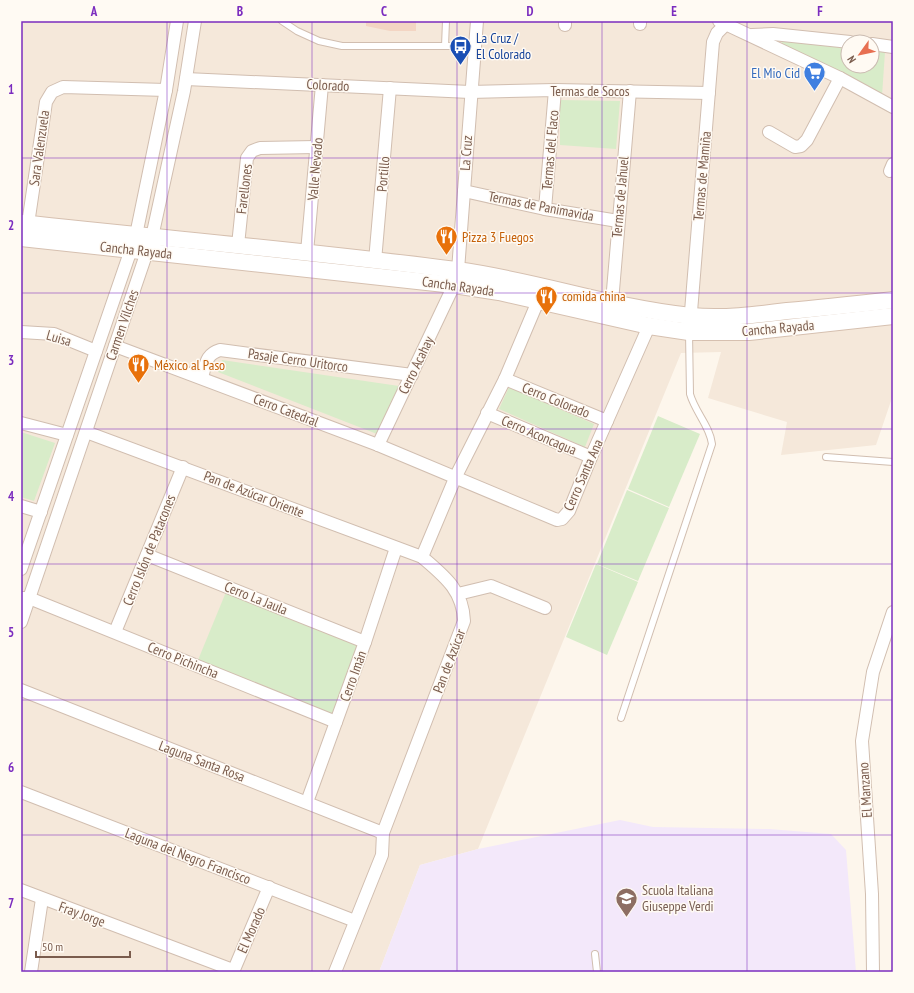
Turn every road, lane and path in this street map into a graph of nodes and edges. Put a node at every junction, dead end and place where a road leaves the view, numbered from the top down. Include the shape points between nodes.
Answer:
1 (177, 21) edge
2 (195, 21) edge
3 (282, 21) edge
4 (446, 21) edge
5 (477, 21) edge
6 (722, 23) edge
7 (752, 35) junction
8 (840, 41) edge
9 (880, 45) edge
10 (445, 46) junction
11 (474, 46) junction
12 (893, 47) edge
13 (840, 78) junction
14 (186, 79) junction
15 (322, 85) junction
16 (390, 88) junction
17 (166, 90) junction
18 (555, 90) junction
19 (630, 91) junction
20 (470, 92) junction
21 (709, 93) junction
22 (893, 107) edge
23 (769, 132) dead end
24 (316, 147) junction
25 (464, 191) junction
26 (545, 209) junction
27 (618, 221) junction
28 (25, 223) edge
29 (21, 238) edge
30 (133, 242) junction
31 (150, 244) junction
32 (238, 245) junction
33 (307, 252) junction
34 (376, 261) junction
35 (456, 278) junction
36 (893, 300) edge
37 (538, 301) junction
38 (612, 302) junction
39 (690, 316) junction
40 (893, 316) edge
41 (649, 326) junction
42 (21, 332) edge
43 (689, 332) junction
44 (115, 346) junction
45 (96, 351) junction
46 (412, 375) junction
47 (202, 377) junction
48 (504, 379) junction
49 (487, 413) junction
50 (606, 421) junction
51 (21, 422) edge
52 (86, 432) junction
53 (67, 436) junction
54 (378, 445) junction
55 (591, 457) junction
56 (826, 457) dead end
57 (893, 462) edge
58 (183, 467) junction
59 (456, 476) junction
60 (21, 506) edge
61 (40, 512) junction
62 (396, 548) junction
63 (147, 555) junction
64 (422, 557) junction
65 (21, 569) edge
66 (458, 594) junction
67 (25, 598) edge
68 (545, 608) dead end
69 (893, 612) edge
70 (21, 622) edge
71 (115, 632) junction
72 (365, 642) junction
73 (21, 690) edge
74 (621, 718) dead end
75 (336, 722) junction
76 (21, 792) edge
77 (307, 802) junction
78 (383, 833) junction
79 (270, 887) junction
80 (21, 890) edge
81 (42, 899) junction
82 (355, 921) junction
83 (595, 954) dead end
84 (233, 971) edge
85 (31, 972) edge
86 (336, 972) edge
87 (597, 972) edge
88 (874, 972) edge

1 - 17 street, Carmen Vilches
2 - 14 street, Carmen Vilches
3 - 10 lane via 297,31 342,46
4 - 10 lane
5 - 11 street, La Cruz
6 - 7 street
6 - 21 street, Termas de Mamiña via 713,42
7 - 8 street via 773,34
7 - 13 street
9 - 12 street
10 - 11 lane
11 - 20 street, La Cruz
13 - 22 street
13 - 23 street via 807,140 801,146 795,147
14 - 15 street, Colorado
14 - 31 street, Carmen Vilches
15 - 16 street, Colorado
15 - 24 street, Valle Nevado
16 - 20 street, Colorado
16 - 34 street, Portillo
17 - 28 street, Sara Valenzuela via 63,87 52,92 46,102
17 - 30 street, Carmen Vilches
18 - 19 street, Termas de Socos
18 - 20 street, Termas de Socos
18 - 26 street, Termas del Flaco
19 - 21 street, Termas de Socos
19 - 27 street, Termas de Jahuel
20 - 25 street, La Cruz
21 - 39 street, Termas de Mamiña
24 - 32 street, Farellones via 260,148 252,151 248,158
24 - 33 street, Valle Nevado
25 - 26 street, Termas de Panimavida
25 - 35 street, La Cruz
26 - 27 street, Termas de Panimavida
27 - 38 street, Termas de Jahuel
28 - 30 street, Cancha Rayada
29 - 30 street, Cancha Rayada
30 - 31 street, Cancha Rayada
30 - 45 street, Carmen Vilches
31 - 32 street, Cancha Rayada
31 - 35 street, Cancha Rayada
31 - 44 street, Carmen Vilches
32 - 33 street, Cancha Rayada
33 - 34 street, Cancha Rayada
34 - 35 street, Cancha Rayada
35 - 37 street, Cancha Rayada
35 - 38 street, Cancha Rayada via 545,286
35 - 46 street, Cerro Acahay
36 - 39 street, Cancha Rayada via 744,316
37 - 41 street, Cancha Rayada
37 - 48 street
38 - 39 street, Cancha Rayada
39 - 43 street, Termas de Mamiña
40 - 43 street, Cancha Rayada via 749,332
41 - 43 street, Cancha Rayada
41 - 50 street, Cerro Santa Ana
42 - 45 street, Luisa via 54,334
43 - 74 lane via 690,394 711,435 712,444
44 - 47 street, Cerro Catedral
44 - 52 street, Carmen Vilches
45 - 53 street, Carmen Vilches
46 - 47 street, Pasaje Cerro Uritorco via 220,350 211,353 207,358
46 - 54 street, Cerro Acahay
47 - 54 street, Cerro Catedral
48 - 49 street
48 - 50 street, Cerro Colorado
49 - 55 street, Cerro Aconcagua
49 - 59 street
50 - 55 street, Cerro Santa Ana
51 - 53 street
52 - 58 street, Pan de Azúcar Oriente
52 - 67 street, Carmen Vilches
53 - 61 street, Carmen Vilches
54 - 59 street, Cerro Catedral
55 - 59 street, Cerro Santa Ana via 570,511 562,519 557,520
56 - 57 lane
58 - 62 street, Pan de Azúcar Oriente
58 - 63 street, Cerro Islón de Patacones
59 - 64 street
60 - 61 street
61 - 65 street, Carmen Vilches
62 - 64 street, Pan de Azúcar Oriente
62 - 72 street, Cerro Imán
63 - 71 street, Cerro Islón de Patacones
63 - 72 street, Cerro La Jaula
64 - 66 street, Pan de Azúcar via 450,582
66 - 68 street via 491,586
66 - 78 street, Pan de Azúcar via 463,607 464,621
67 - 70 street, Carmen Vilches
67 - 71 street, Cerro Pichincha
69 - 88 street, El Manzano via 873,672 862,741 872,894
71 - 75 street, Cerro Pichincha
72 - 75 street, Cerro Imán
73 - 77 street, Laguna Santa Rosa
75 - 77 street, Cerro Imán
76 - 79 street, Laguna del Negro Francisco
77 - 78 street, Laguna Santa Rosa
78 - 82 street, Pan de Azúcar via 382,855
79 - 82 street, Laguna del Negro Francisco
79 - 84 street, El Morado
80 - 81 street, Fray Jorge
81 - 84 street, Fray Jorge
81 - 85 street
82 - 86 street, Pan de Azúcar
83 - 87 lane

